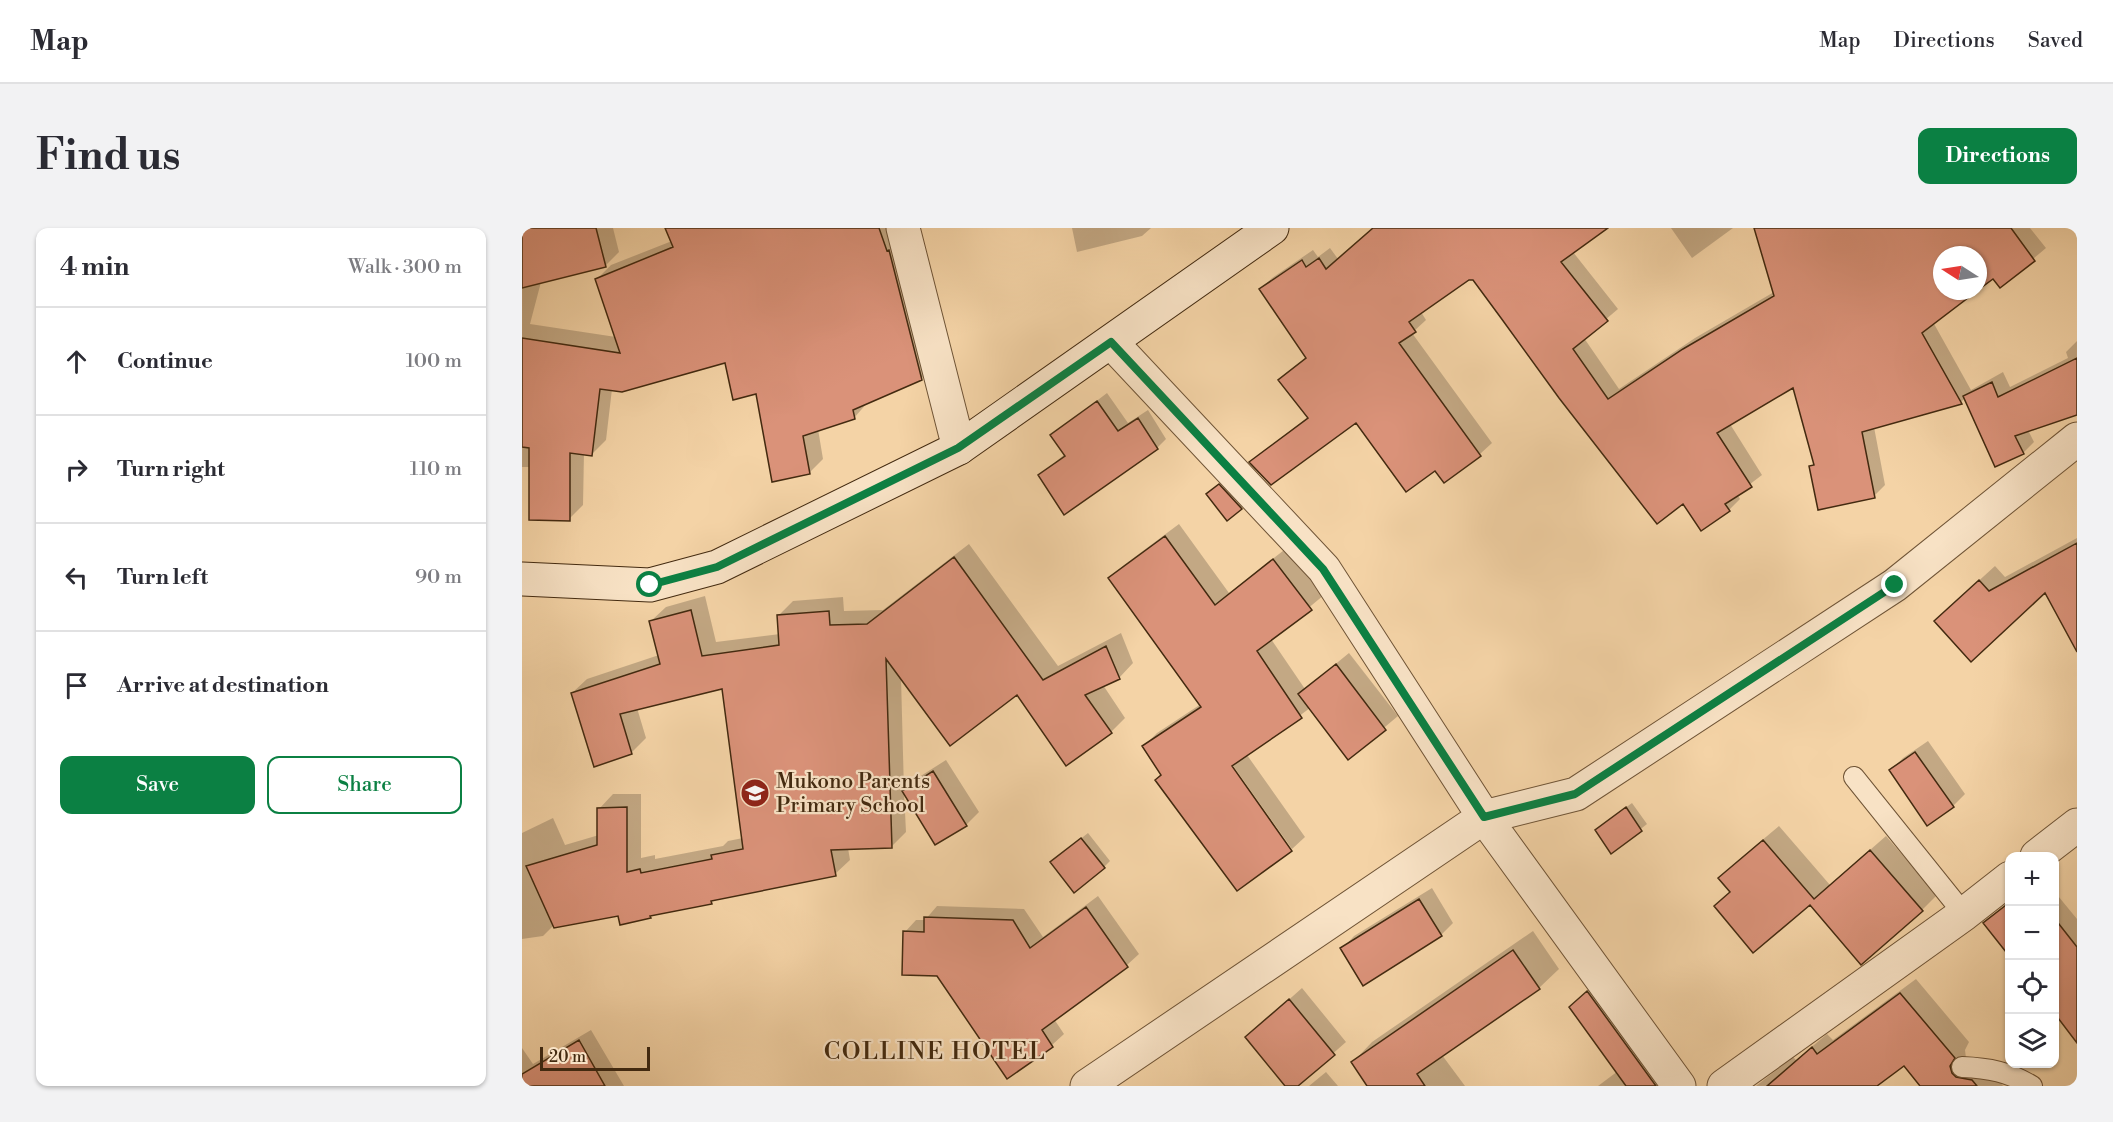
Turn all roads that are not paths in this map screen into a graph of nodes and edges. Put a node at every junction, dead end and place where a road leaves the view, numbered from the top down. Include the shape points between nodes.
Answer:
1 (903, 228) edge
2 (1272, 228) edge
3 (1111, 342) junction
4 (2077, 439) edge
5 (958, 448) junction
6 (522, 579) edge
7 (1854, 777) dead end
8 (1484, 817) junction
9 (2077, 825) edge
10 (2042, 852) edge
11 (2005, 882) edge
12 (1964, 914) junction
13 (1962, 1067) dead end
14 (1087, 1086) edge
15 (1679, 1086) edge
16 (1724, 1086) edge
17 (2032, 1086) edge

1 - 5 street
2 - 3 street
3 - 5 street
3 - 8 street via 1323,569
4 - 8 street via 1895,585 1575,794
5 - 6 street via 717,567 650,585
7 - 12 lane
8 - 14 street
8 - 15 street
9 - 10 street
11 - 12 street
12 - 16 street
13 - 17 lane via 1989,1068 2014,1075

